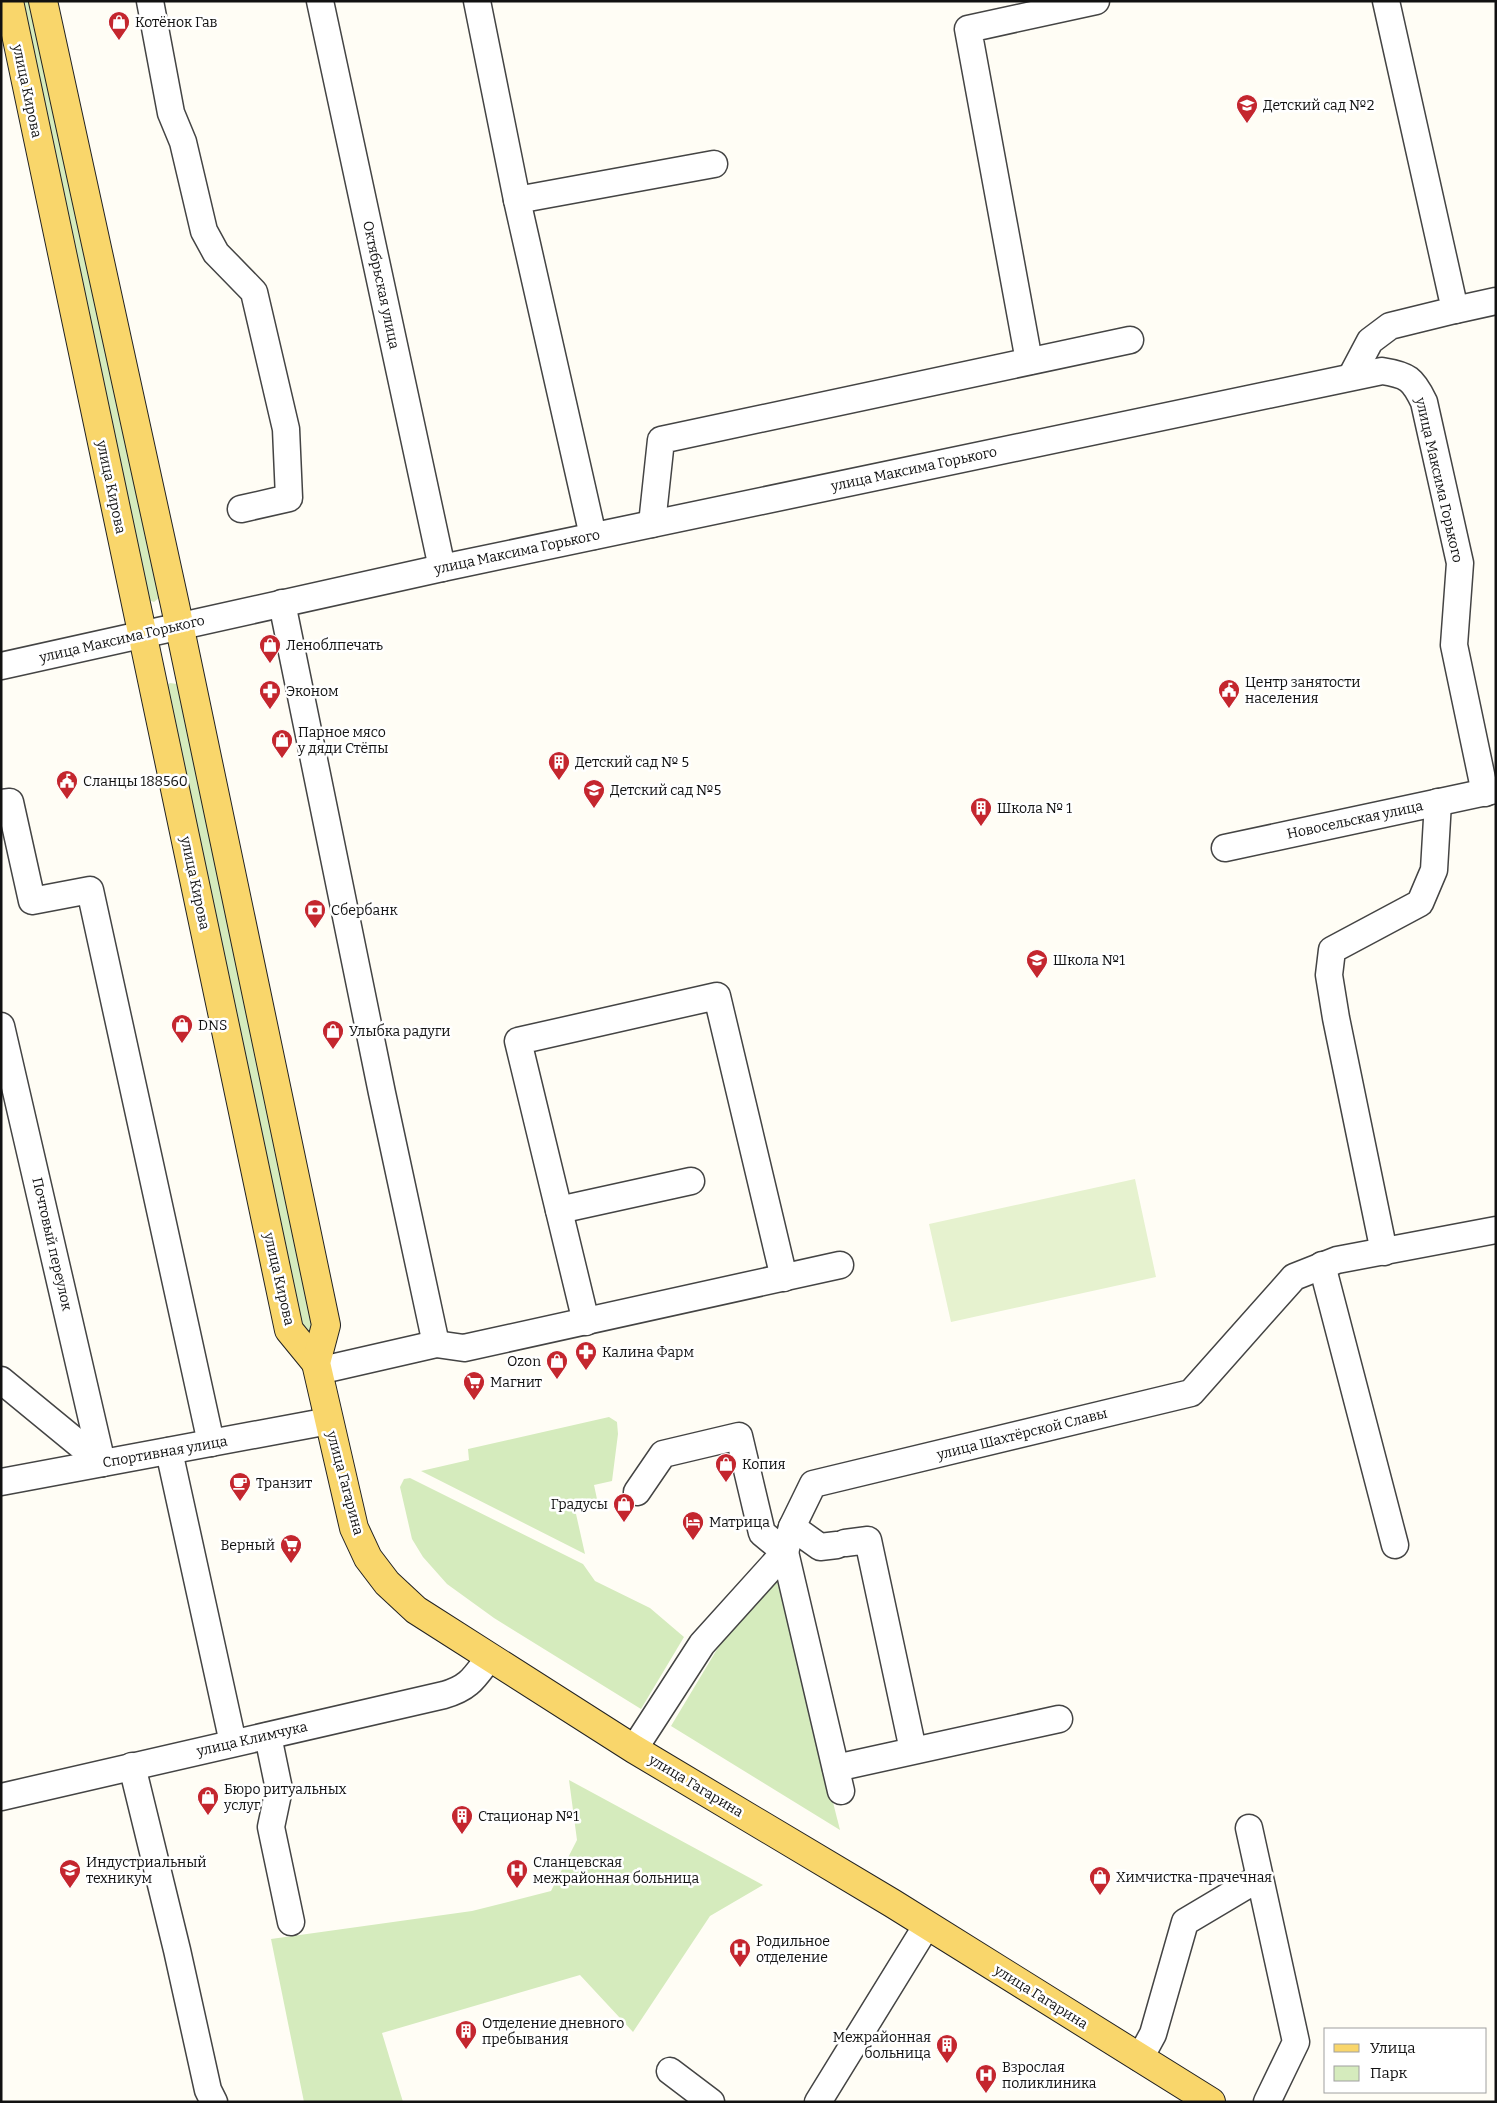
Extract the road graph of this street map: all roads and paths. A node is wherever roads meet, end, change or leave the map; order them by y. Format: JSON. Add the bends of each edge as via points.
{"nodes":[{"id":1,"x":8,"y":1,"type":"edge"},
{"id":2,"x":43,"y":1,"type":"edge"},
{"id":3,"x":150,"y":1,"type":"edge"},
{"id":4,"x":320,"y":1,"type":"edge"},
{"id":5,"x":477,"y":1,"type":"edge"},
{"id":6,"x":1096,"y":1,"type":"edge"},
{"id":7,"x":1386,"y":1,"type":"edge"},
{"id":8,"x":1033,"y":8,"type":"edge"},
{"id":9,"x":714,"y":164,"type":"dead end"},
{"id":10,"x":517,"y":200,"type":"junction"},
{"id":11,"x":1496,"y":301,"type":"edge"},
{"id":12,"x":1455,"y":310,"type":"junction"},
{"id":13,"x":1130,"y":340,"type":"dead end"},
{"id":14,"x":1029,"y":361,"type":"junction"},
{"id":15,"x":1352,"y":375,"type":"junction"},
{"id":16,"x":241,"y":508,"type":"dead end"},
{"id":17,"x":652,"y":524,"type":"junction"},
{"id":18,"x":593,"y":536,"type":"junction"},
{"id":19,"x":442,"y":568,"type":"junction"},
{"id":20,"x":282,"y":604,"type":"junction"},
{"id":21,"x":179,"y":626,"type":"junction"},
{"id":22,"x":142,"y":634,"type":"junction"},
{"id":23,"x":1,"y":666,"type":"edge"},
{"id":24,"x":1490,"y":791,"type":"edge"},
{"id":25,"x":1438,"y":802,"type":"junction"},
{"id":26,"x":1,"y":803,"type":"edge"},
{"id":27,"x":1225,"y":848,"type":"dead end"},
{"id":28,"x":1,"y":1026,"type":"edge"},
{"id":29,"x":691,"y":1181,"type":"dead end"},
{"id":30,"x":559,"y":1210,"type":"junction"},
{"id":31,"x":1496,"y":1230,"type":"edge"},
{"id":32,"x":1384,"y":1252,"type":"junction"},
{"id":33,"x":840,"y":1265,"type":"dead end"},
{"id":34,"x":1322,"y":1265,"type":"junction"},
{"id":35,"x":784,"y":1278,"type":"junction"},
{"id":36,"x":586,"y":1322,"type":"junction"},
{"id":37,"x":436,"y":1344,"type":"junction"},
{"id":38,"x":317,"y":1367,"type":"junction"},
{"id":39,"x":1,"y":1380,"type":"edge"},
{"id":40,"x":329,"y":1421,"type":"junction"},
{"id":41,"x":211,"y":1443,"type":"junction"},
{"id":42,"x":169,"y":1451,"type":"junction"},
{"id":43,"x":102,"y":1463,"type":"junction"},
{"id":44,"x":1,"y":1482,"type":"edge"},
{"id":45,"x":637,"y":1492,"type":"dead end"},
{"id":46,"x":792,"y":1527,"type":"junction"},
{"id":47,"x":1395,"y":1544,"type":"dead end"},
{"id":48,"x":785,"y":1552,"type":"junction"},
{"id":49,"x":489,"y":1658,"type":"junction"},
{"id":50,"x":1059,"y":1718,"type":"dead end"},
{"id":51,"x":268,"y":1736,"type":"junction"},
{"id":52,"x":233,"y":1743,"type":"junction"},
{"id":53,"x":634,"y":1748,"type":"junction"},
{"id":54,"x":913,"y":1750,"type":"junction"},
{"id":55,"x":132,"y":1766,"type":"junction"},
{"id":56,"x":1,"y":1797,"type":"edge"},
{"id":57,"x":1249,"y":1828,"type":"dead end"},
{"id":58,"x":1259,"y":1878,"type":"junction"},
{"id":59,"x":291,"y":1922,"type":"dead end"},
{"id":60,"x":926,"y":1925,"type":"junction"},
{"id":61,"x":1140,"y":2058,"type":"junction"},
{"id":62,"x":670,"y":2071,"type":"dead end"},
{"id":63,"x":214,"y":2102,"type":"edge"},
{"id":64,"x":711,"y":2102,"type":"edge"},
{"id":65,"x":818,"y":2102,"type":"edge"},
{"id":66,"x":1211,"y":2102,"type":"edge"},
{"id":67,"x":1266,"y":2102,"type":"edge"}],
"edges":[{"from":1,"to":22,"type":"main road","name":"улица Кирова"},
{"from":2,"to":21,"type":"main road"},
{"from":3,"to":16,"type":"street","via":[[172,113],[183,142],[204,231],[216,253],[254,292],[286,429],[289,498]]},
{"from":4,"to":19,"type":"street","name":"Октябрьская улица"},
{"from":5,"to":10,"type":"street"},
{"from":6,"to":8,"type":"street"},
{"from":7,"to":12,"type":"street"},
{"from":8,"to":14,"type":"street","via":[[968,29]]},
{"from":9,"to":10,"type":"street"},
{"from":10,"to":18,"type":"street"},
{"from":11,"to":12,"type":"street"},
{"from":12,"to":15,"type":"street","via":[[1390,326],[1370,341]]},
{"from":13,"to":14,"type":"street"},
{"from":14,"to":17,"type":"street","via":[[661,440]]},
{"from":15,"to":17,"type":"street","name":"улица Максима Горького"},
{"from":15,"to":24,"type":"street","name":"улица Максима Горького","via":[[1382,371],[1402,374],[1416,384],[1424,402],[1460,563],[1454,645]]},
{"from":17,"to":18,"type":"street","name":"улица Максима Горького"},
{"from":18,"to":19,"type":"street","name":"улица Максима Горького"},
{"from":19,"to":20,"type":"street","name":"улица Максима Горького"},
{"from":20,"to":21,"type":"street","name":"улица Максима Горького"},
{"from":20,"to":37,"type":"street"},
{"from":21,"to":22,"type":"street","name":"улица Максима Горького"},
{"from":21,"to":38,"type":"main road","via":[[326,1325]]},
{"from":22,"to":23,"type":"street","name":"улица Максима Горького"},
{"from":22,"to":38,"type":"main road","name":"улица Кирова","via":[[290,1330]]},
{"from":24,"to":25,"type":"street","name":"Новосельская улица"},
{"from":25,"to":27,"type":"street","name":"Новосельская улица"},
{"from":25,"to":32,"type":"street","via":[[1434,870],[1420,903],[1332,950],[1329,975]]},
{"from":26,"to":41,"type":"street","via":[[10,802],[32,901],[90,890]]},
{"from":28,"to":43,"type":"street","name":"Почтовый переулок"},
{"from":29,"to":30,"type":"street"},
{"from":30,"to":35,"type":"street","via":[[518,1041],[717,996]]},
{"from":30,"to":36,"type":"street"},
{"from":31,"to":32,"type":"street","name":"улица Шахтёрской Славы"},
{"from":32,"to":34,"type":"street","name":"улица Шахтёрской Славы"},
{"from":33,"to":35,"type":"street"},
{"from":34,"to":46,"type":"street","name":"улица Шахтёрской Славы","via":[[1294,1277],[1191,1393],[813,1484]]},
{"from":34,"to":47,"type":"street"},
{"from":35,"to":36,"type":"street"},
{"from":36,"to":37,"type":"street","via":[[464,1348]]},
{"from":37,"to":38,"type":"street"},
{"from":38,"to":40,"type":"main road","name":"улица Гагарина"},
{"from":39,"to":43,"type":"street"},
{"from":40,"to":41,"type":"street","name":"Спортивная улица"},
{"from":40,"to":49,"type":"main road","name":"улица Гагарина","via":[[354,1528],[368,1558],[387,1583],[416,1610]]},
{"from":41,"to":42,"type":"street","name":"Спортивная улица"},
{"from":42,"to":43,"type":"street","name":"Спортивная улица"},
{"from":42,"to":52,"type":"street"},
{"from":43,"to":44,"type":"street","name":"Спортивная улица"},
{"from":45,"to":48,"type":"street","via":[[663,1454],[739,1436],[762,1533]]},
{"from":46,"to":48,"type":"street","name":"улица Шахтёрской Славы"},
{"from":46,"to":54,"type":"street","via":[[820,1546],[868,1540]]},
{"from":48,"to":53,"type":"street","name":"улица Шахтёрской Славы","via":[[702,1644]]},
{"from":48,"to":54,"type":"street","via":[[838,1780]]},
{"from":49,"to":51,"type":"street","name":"улица Климчука","via":[[472,1682],[461,1690]]},
{"from":49,"to":53,"type":"main road","name":"улица Гагарина"},
{"from":50,"to":54,"type":"street"},
{"from":51,"to":52,"type":"street","name":"улица Климчука"},
{"from":51,"to":59,"type":"street","via":[[278,1789],[271,1827]]},
{"from":52,"to":55,"type":"street","name":"улица Климчука"},
{"from":53,"to":60,"type":"main road","name":"улица Гагарина"},
{"from":55,"to":56,"type":"street","name":"улица Климчука"},
{"from":55,"to":63,"type":"street","via":[[178,1950],[208,2090]]},
{"from":57,"to":58,"type":"street"},
{"from":58,"to":61,"type":"street","via":[[1184,1922],[1153,2034]]},
{"from":58,"to":67,"type":"street","via":[[1296,2042]]},
{"from":60,"to":61,"type":"main road","name":"улица Гагарина"},
{"from":60,"to":65,"type":"street","via":[[863,2042]]},
{"from":61,"to":66,"type":"main road","name":"улица Гагарина"},
{"from":62,"to":64,"type":"street"}]}
